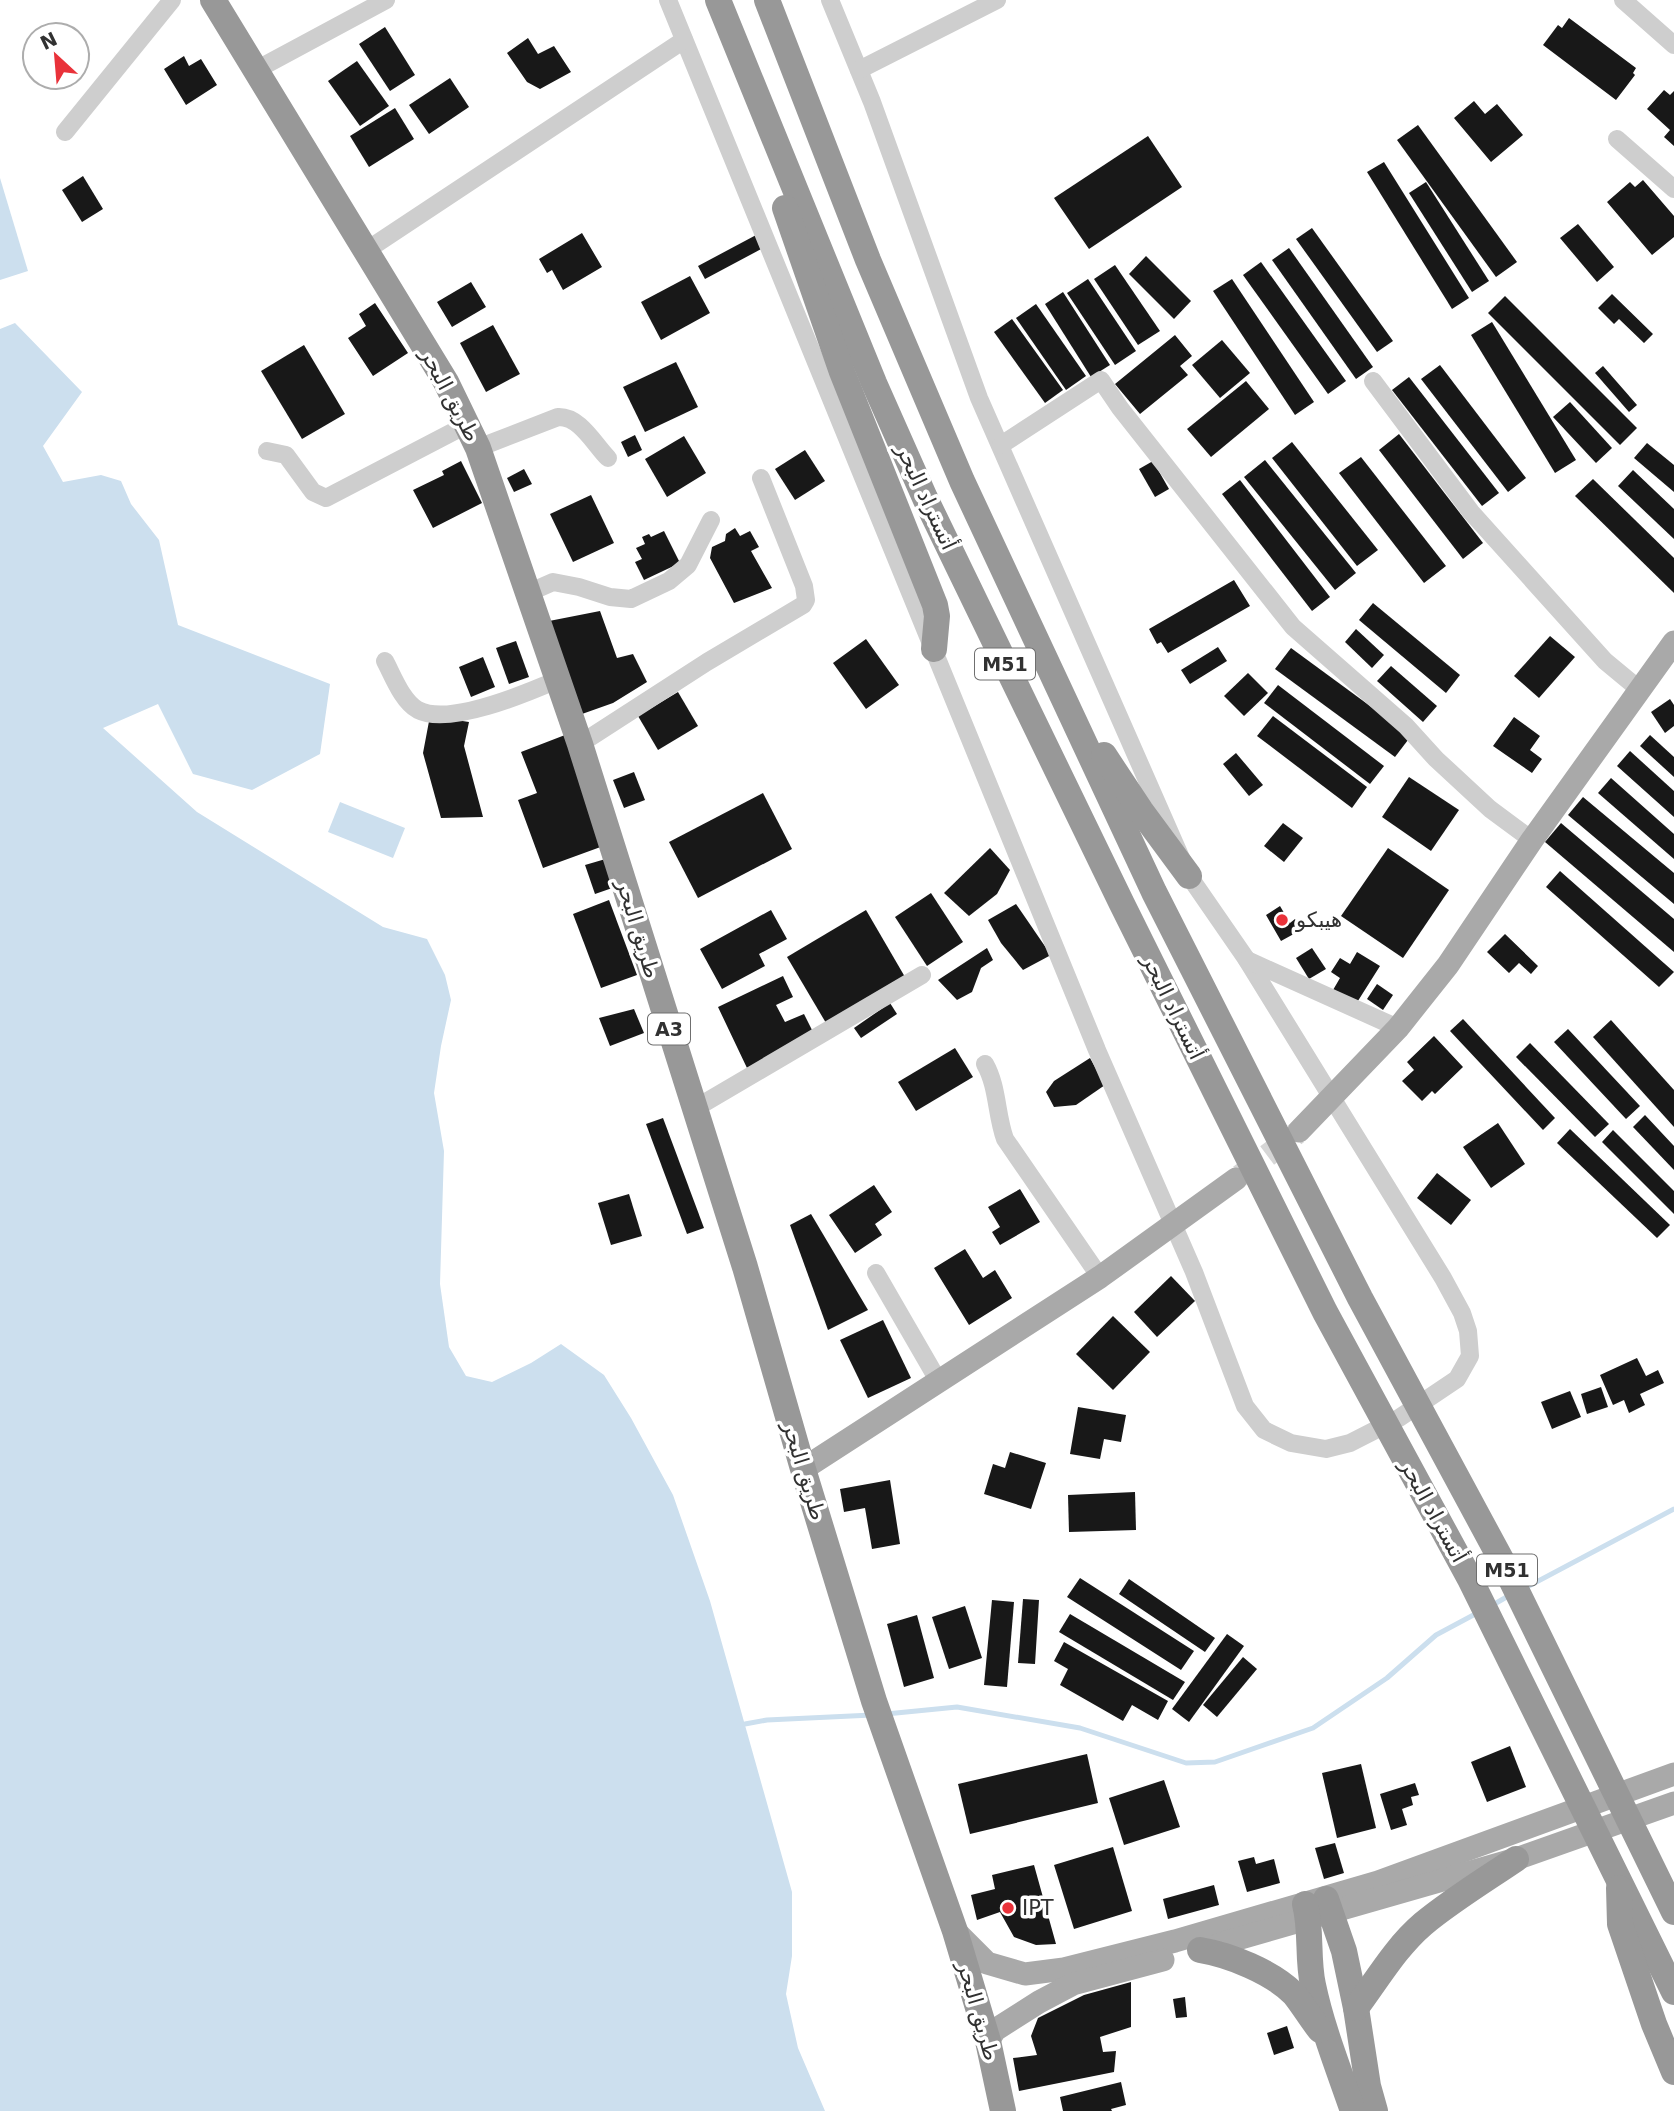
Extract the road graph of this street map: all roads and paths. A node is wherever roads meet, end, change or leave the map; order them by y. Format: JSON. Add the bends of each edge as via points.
{"nodes":[{"id":1,"x":172,"y":0,"type":"edge"},
{"id":2,"x":213,"y":0,"type":"edge"},
{"id":3,"x":386,"y":0,"type":"edge"},
{"id":4,"x":668,"y":0,"type":"edge"},
{"id":5,"x":719,"y":0,"type":"edge"},
{"id":6,"x":767,"y":0,"type":"edge"},
{"id":7,"x":831,"y":0,"type":"edge"},
{"id":8,"x":997,"y":0,"type":"edge"},
{"id":9,"x":1623,"y":0,"type":"edge"},
{"id":10,"x":684,"y":40,"type":"junction"},
{"id":11,"x":1674,"y":45,"type":"edge"},
{"id":12,"x":256,"y":70,"type":"junction"},
{"id":13,"x":859,"y":70,"type":"junction"},
{"id":14,"x":65,"y":132,"type":"dead end"},
{"id":15,"x":1617,"y":139,"type":"dead end"},
{"id":16,"x":779,"y":155,"type":"junction"},
{"id":17,"x":1674,"y":189,"type":"edge"},
{"id":18,"x":367,"y":250,"type":"junction"},
{"id":19,"x":1373,"y":381,"type":"dead end"},
{"id":20,"x":468,"y":424,"type":"junction"},
{"id":21,"x":1001,"y":445,"type":"junction"},
{"id":22,"x":478,"y":448,"type":"junction"},
{"id":23,"x":267,"y":451,"type":"dead end"},
{"id":24,"x":608,"y":458,"type":"dead end"},
{"id":25,"x":761,"y":478,"type":"dead end"},
{"id":26,"x":711,"y":520,"type":"dead end"},
{"id":27,"x":528,"y":593,"type":"junction"},
{"id":28,"x":1674,"y":642,"type":"edge"},
{"id":29,"x":934,"y":649,"type":"junction"},
{"id":30,"x":385,"y":661,"type":"dead end"},
{"id":31,"x":557,"y":680,"type":"junction"},
{"id":32,"x":1055,"y":681,"type":"junction"},
{"id":33,"x":1640,"y":690,"type":"junction"},
{"id":34,"x":580,"y":744,"type":"junction"},
{"id":35,"x":1532,"y":840,"type":"junction"},
{"id":36,"x":1189,"y":876,"type":"junction"},
{"id":37,"x":1247,"y":960,"type":"junction"},
{"id":38,"x":922,"y":975,"type":"dead end"},
{"id":39,"x":1398,"y":1028,"type":"junction"},
{"id":40,"x":985,"y":1064,"type":"dead end"},
{"id":41,"x":1332,"y":1098,"type":"junction"},
{"id":42,"x":694,"y":1109,"type":"junction"},
{"id":43,"x":1299,"y":1131,"type":"tunnel mouth"},
{"id":44,"x":1236,"y":1179,"type":"tunnel mouth"},
{"id":45,"x":1174,"y":1223,"type":"junction"},
{"id":46,"x":876,"y":1273,"type":"dead end"},
{"id":47,"x":1100,"y":1277,"type":"junction"},
{"id":48,"x":939,"y":1382,"type":"junction"},
{"id":49,"x":803,"y":1469,"type":"junction"},
{"id":50,"x":1674,"y":1774,"type":"edge"},
{"id":51,"x":1674,"y":1803,"type":"edge"},
{"id":52,"x":1517,"y":1859,"type":"junction"},
{"id":53,"x":1619,"y":1879,"type":"junction"},
{"id":54,"x":1317,"y":1909,"type":"junction"},
{"id":55,"x":1674,"y":1912,"type":"edge"},
{"id":56,"x":955,"y":1931,"type":"junction"},
{"id":57,"x":1200,"y":1950,"type":"junction"},
{"id":58,"x":1674,"y":1992,"type":"edge"},
{"id":59,"x":1356,"y":2008,"type":"junction"},
{"id":60,"x":988,"y":2041,"type":"junction"},
{"id":61,"x":1331,"y":2046,"type":"junction"},
{"id":62,"x":1674,"y":2072,"type":"edge"},
{"id":63,"x":1003,"y":2111,"type":"edge"},
{"id":64,"x":1353,"y":2111,"type":"edge"},
{"id":65,"x":1376,"y":2111,"type":"edge"}],
"edges":[{"from":1,"to":14,"type":"street"},
{"from":2,"to":12,"type":"highway","name":"طريق البحر","number":"A3"},
{"from":3,"to":12,"type":"street"},
{"from":4,"to":10,"type":"street"},
{"from":5,"to":16,"type":"highway","name":"أتستراد البحر","number":"M51"},
{"from":6,"to":32,"type":"highway","name":"أتستراد البحر","number":"M51","via":[[915,371]]},
{"from":7,"to":13,"type":"street"},
{"from":8,"to":13,"type":"street"},
{"from":9,"to":11,"type":"street"},
{"from":10,"to":18,"type":"street"},
{"from":10,"to":29,"type":"street"},
{"from":12,"to":18,"type":"highway","name":"طريق البحر","number":"A3"},
{"from":13,"to":21,"type":"street","via":[[979,398]]},
{"from":15,"to":17,"type":"street"},
{"from":16,"to":29,"type":"highway","via":[[781,194],[797,244],[842,372],[935,605]]},
{"from":16,"to":53,"type":"highway","name":"أتستراد البحر","number":"M51","via":[[925,498],[1122,904],[1325,1312],[1470,1579]]},
{"from":18,"to":20,"type":"highway","name":"طريق البحر","number":"A3"},
{"from":19,"to":33,"type":"street","via":[[1471,512],[1605,661]]},
{"from":20,"to":22,"type":"highway","name":"طريق البحر","number":"A3"},
{"from":20,"to":23,"type":"street","via":[[326,498],[313,492],[286,455]]},
{"from":21,"to":35,"type":"street","via":[[1101,380],[1293,627],[1406,726],[1490,809]]},
{"from":21,"to":36,"type":"street"},
{"from":22,"to":24,"type":"street","via":[[566,416]]},
{"from":22,"to":27,"type":"highway","name":"طريق البحر","number":"A3"},
{"from":25,"to":34,"type":"street","via":[[804,586],[803,605]]},
{"from":26,"to":27,"type":"street","via":[[688,565],[669,581],[632,599],[553,582]]},
{"from":27,"to":31,"type":"highway","name":"طريق البحر","number":"A3"},
{"from":28,"to":33,"type":"main road"},
{"from":29,"to":45,"type":"street","via":[[1097,1050]]},
{"from":30,"to":31,"type":"street","via":[[408,700],[430,714],[489,705]]},
{"from":31,"to":34,"type":"highway","name":"طريق البحر","number":"A3"},
{"from":32,"to":36,"type":"highway"},
{"from":32,"to":55,"type":"highway","name":"أتستراد البحر","number":"M51","via":[[1160,904],[1360,1297],[1503,1563]]},
{"from":33,"to":35,"type":"main road"},
{"from":34,"to":42,"type":"highway","name":"طريق البحر","number":"A3"},
{"from":35,"to":39,"type":"main road","via":[[1448,964]]},
{"from":36,"to":37,"type":"street"},
{"from":37,"to":39,"type":"street"},
{"from":37,"to":41,"type":"street"},
{"from":38,"to":42,"type":"street"},
{"from":39,"to":41,"type":"main road"},
{"from":40,"to":47,"type":"street","via":[[993,1077],[1005,1139]]},
{"from":41,"to":43,"type":"main road"},
{"from":41,"to":45,"type":"street","via":[[1462,1313],[1470,1356],[1457,1379],[1399,1418],[1350,1443],[1326,1448],[1303,1445],[1265,1430],[1245,1406]]},
{"from":42,"to":49,"type":"highway","name":"طريق البحر","number":"A3"},
{"from":44,"to":45,"type":"main road"},
{"from":45,"to":47,"type":"main road"},
{"from":46,"to":48,"type":"street"},
{"from":47,"to":48,"type":"main road"},
{"from":48,"to":49,"type":"main road"},
{"from":49,"to":56,"type":"highway","name":"طريق البحر","number":"A3","via":[[874,1701]]},
{"from":50,"to":54,"type":"main road","via":[[1378,1882]]},
{"from":51,"to":52,"type":"main road"},
{"from":52,"to":54,"type":"main road"},
{"from":52,"to":59,"type":"highway","via":[[1422,1925]]},
{"from":53,"to":58,"type":"highway","name":"أتستراد البحر","number":"M51"},
{"from":53,"to":62,"type":"highway","via":[[1620,1924]]},
{"from":54,"to":56,"type":"main road","via":[[1025,1974],[987,1963]]},
{"from":54,"to":57,"type":"main road"},
{"from":54,"to":59,"type":"highway","via":[[1344,1951]]},
{"from":54,"to":61,"type":"highway","via":[[1308,1954]]},
{"from":56,"to":60,"type":"highway","name":"طريق البحر","number":"A3"},
{"from":57,"to":60,"type":"main road","via":[[1073,1984],[995,2030]]},
{"from":57,"to":61,"type":"highway","via":[[1224,1954],[1293,1993]]},
{"from":59,"to":65,"type":"highway"},
{"from":60,"to":63,"type":"highway","name":"طريق البحر","number":"A3"},
{"from":61,"to":64,"type":"highway"}]}
